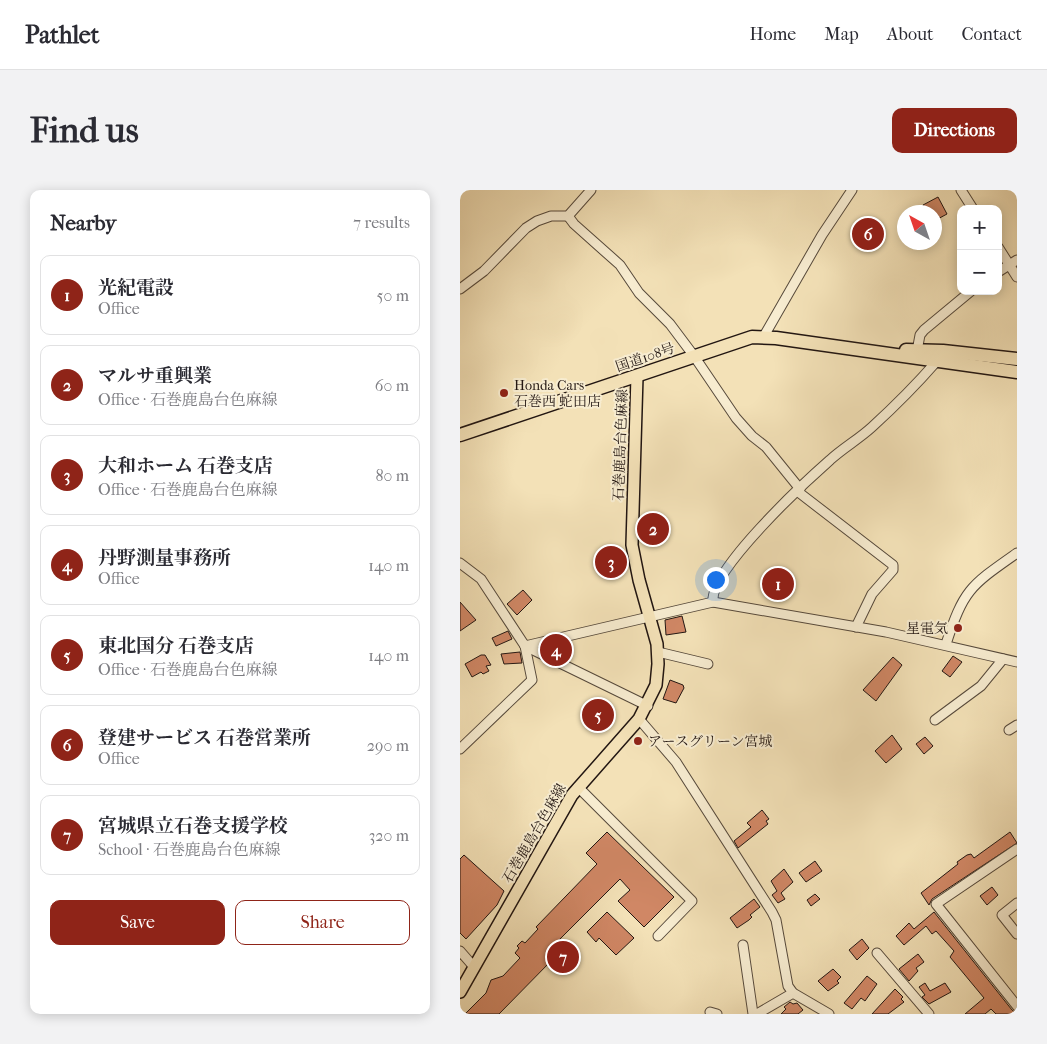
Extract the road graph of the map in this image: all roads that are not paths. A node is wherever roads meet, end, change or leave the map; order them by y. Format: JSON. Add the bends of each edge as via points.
{"nodes":[{"id":1,"x":591,"y":190,"type":"edge"},
{"id":2,"x":852,"y":190,"type":"edge"},
{"id":3,"x":961,"y":190,"type":"edge"},
{"id":4,"x":970,"y":205,"type":"edge"},
{"id":5,"x":568,"y":216,"type":"junction"},
{"id":6,"x":1001,"y":250,"type":"edge"},
{"id":7,"x":1013,"y":262,"type":"edge"},
{"id":8,"x":1002,"y":269,"type":"edge"},
{"id":9,"x":1017,"y":277,"type":"edge"},
{"id":10,"x":460,"y":289,"type":"edge"},
{"id":11,"x":966,"y":295,"type":"edge"},
{"id":12,"x":764,"y":336,"type":"junction"},
{"id":13,"x":844,"y":348,"type":"junction"},
{"id":14,"x":917,"y":350,"type":"junction"},
{"id":15,"x":694,"y":356,"type":"junction"},
{"id":16,"x":1017,"y":360,"type":"edge"},
{"id":17,"x":936,"y":362,"type":"junction"},
{"id":18,"x":1017,"y":372,"type":"edge"},
{"id":19,"x":637,"y":376,"type":"junction"},
{"id":20,"x":460,"y":435,"type":"edge"},
{"id":21,"x":799,"y":490,"type":"junction"},
{"id":22,"x":1017,"y":553,"type":"edge"},
{"id":23,"x":460,"y":563,"type":"edge"},
{"id":24,"x":713,"y":602,"type":"junction"},
{"id":25,"x":650,"y":618,"type":"junction"},
{"id":26,"x":856,"y":627,"type":"junction"},
{"id":27,"x":946,"y":644,"type":"junction"},
{"id":28,"x":525,"y":646,"type":"junction"},
{"id":29,"x":658,"y":652,"type":"junction"},
{"id":30,"x":1017,"y":653,"type":"edge"},
{"id":31,"x":1010,"y":660,"type":"edge"},
{"id":32,"x":708,"y":664,"type":"dead end"},
{"id":33,"x":648,"y":706,"type":"junction"},
{"id":34,"x":639,"y":719,"type":"junction"},
{"id":35,"x":935,"y":720,"type":"dead end"},
{"id":36,"x":1017,"y":725,"type":"edge"},
{"id":37,"x":1009,"y":730,"type":"dead end"},
{"id":38,"x":460,"y":749,"type":"edge"},
{"id":39,"x":578,"y":787,"type":"junction"},
{"id":40,"x":1017,"y":849,"type":"edge"},
{"id":41,"x":1017,"y":903,"type":"edge"},
{"id":42,"x":1017,"y":934,"type":"edge"},
{"id":43,"x":658,"y":936,"type":"dead end"},
{"id":44,"x":743,"y":945,"type":"dead end"},
{"id":45,"x":460,"y":951,"type":"edge"},
{"id":46,"x":877,"y":953,"type":"dead end"},
{"id":47,"x":474,"y":967,"type":"junction"},
{"id":48,"x":460,"y":992,"type":"edge"},
{"id":49,"x":793,"y":993,"type":"junction"},
{"id":50,"x":1017,"y":1006,"type":"edge"},
{"id":51,"x":755,"y":1014,"type":"edge"},
{"id":52,"x":829,"y":1014,"type":"edge"},
{"id":53,"x":929,"y":1014,"type":"edge"}],
"edges":[{"from":1,"to":5,"type":"street"},
{"from":2,"to":12,"type":"street"},
{"from":3,"to":4,"type":"street"},
{"from":5,"to":10,"type":"street","via":[[550,216],[526,228],[484,271]]},
{"from":5,"to":15,"type":"street","via":[[620,265],[639,293],[670,324]]},
{"from":6,"to":7,"type":"street"},
{"from":7,"to":8,"type":"street"},
{"from":7,"to":9,"type":"street"},
{"from":11,"to":14,"type":"street","via":[[924,330]]},
{"from":12,"to":13,"type":"highway","name":"国道108号"},
{"from":12,"to":15,"type":"highway","name":"国道108号"},
{"from":13,"to":14,"type":"highway","name":"国道108号"},
{"from":13,"to":17,"type":"highway","name":"国道108号"},
{"from":14,"to":16,"type":"highway","name":"国道108号"},
{"from":15,"to":19,"type":"highway","name":"国道108号"},
{"from":15,"to":21,"type":"street","via":[[736,418],[766,447]]},
{"from":17,"to":18,"type":"highway","name":"国道108号"},
{"from":17,"to":21,"type":"street","via":[[910,392],[870,429],[830,459]]},
{"from":19,"to":20,"type":"highway","name":"国道108号"},
{"from":19,"to":25,"type":"main road","name":"石巻鹿島台色麻線","via":[[632,545]]},
{"from":21,"to":24,"type":"street","via":[[769,518],[720,576],[712,596]]},
{"from":21,"to":26,"type":"street","via":[[893,565],[893,570],[872,594]]},
{"from":22,"to":27,"type":"street","via":[[979,579],[966,593]]},
{"from":23,"to":28,"type":"street","via":[[481,579]]},
{"from":24,"to":25,"type":"street"},
{"from":24,"to":26,"type":"street"},
{"from":25,"to":28,"type":"street"},
{"from":25,"to":29,"type":"main road","name":"石巻鹿島台色麻線"},
{"from":26,"to":27,"type":"street"},
{"from":27,"to":31,"type":"street"},
{"from":28,"to":33,"type":"street"},
{"from":28,"to":38,"type":"street","via":[[532,680]]},
{"from":29,"to":32,"type":"street"},
{"from":29,"to":33,"type":"main road","name":"石巻鹿島台色麻線","via":[[656,685]]},
{"from":30,"to":31,"type":"street"},
{"from":31,"to":35,"type":"street"},
{"from":33,"to":34,"type":"main road","name":"石巻鹿島台色麻線"},
{"from":34,"to":39,"type":"main road","name":"石巻鹿島台色麻線"},
{"from":34,"to":49,"type":"street","via":[[676,762],[772,912],[785,978]]},
{"from":36,"to":37,"type":"street"},
{"from":39,"to":43,"type":"street","via":[[692,901]]},
{"from":39,"to":47,"type":"main road","name":"石巻鹿島台色麻線"},
{"from":40,"to":50,"type":"street","via":[[936,904]]},
{"from":41,"to":42,"type":"street","via":[[1002,915]]},
{"from":44,"to":51,"type":"street"},
{"from":45,"to":47,"type":"street"},
{"from":46,"to":53,"type":"street"},
{"from":47,"to":48,"type":"main road","name":"石巻鹿島台色麻線"},
{"from":49,"to":51,"type":"street"},
{"from":49,"to":52,"type":"street"}]}
